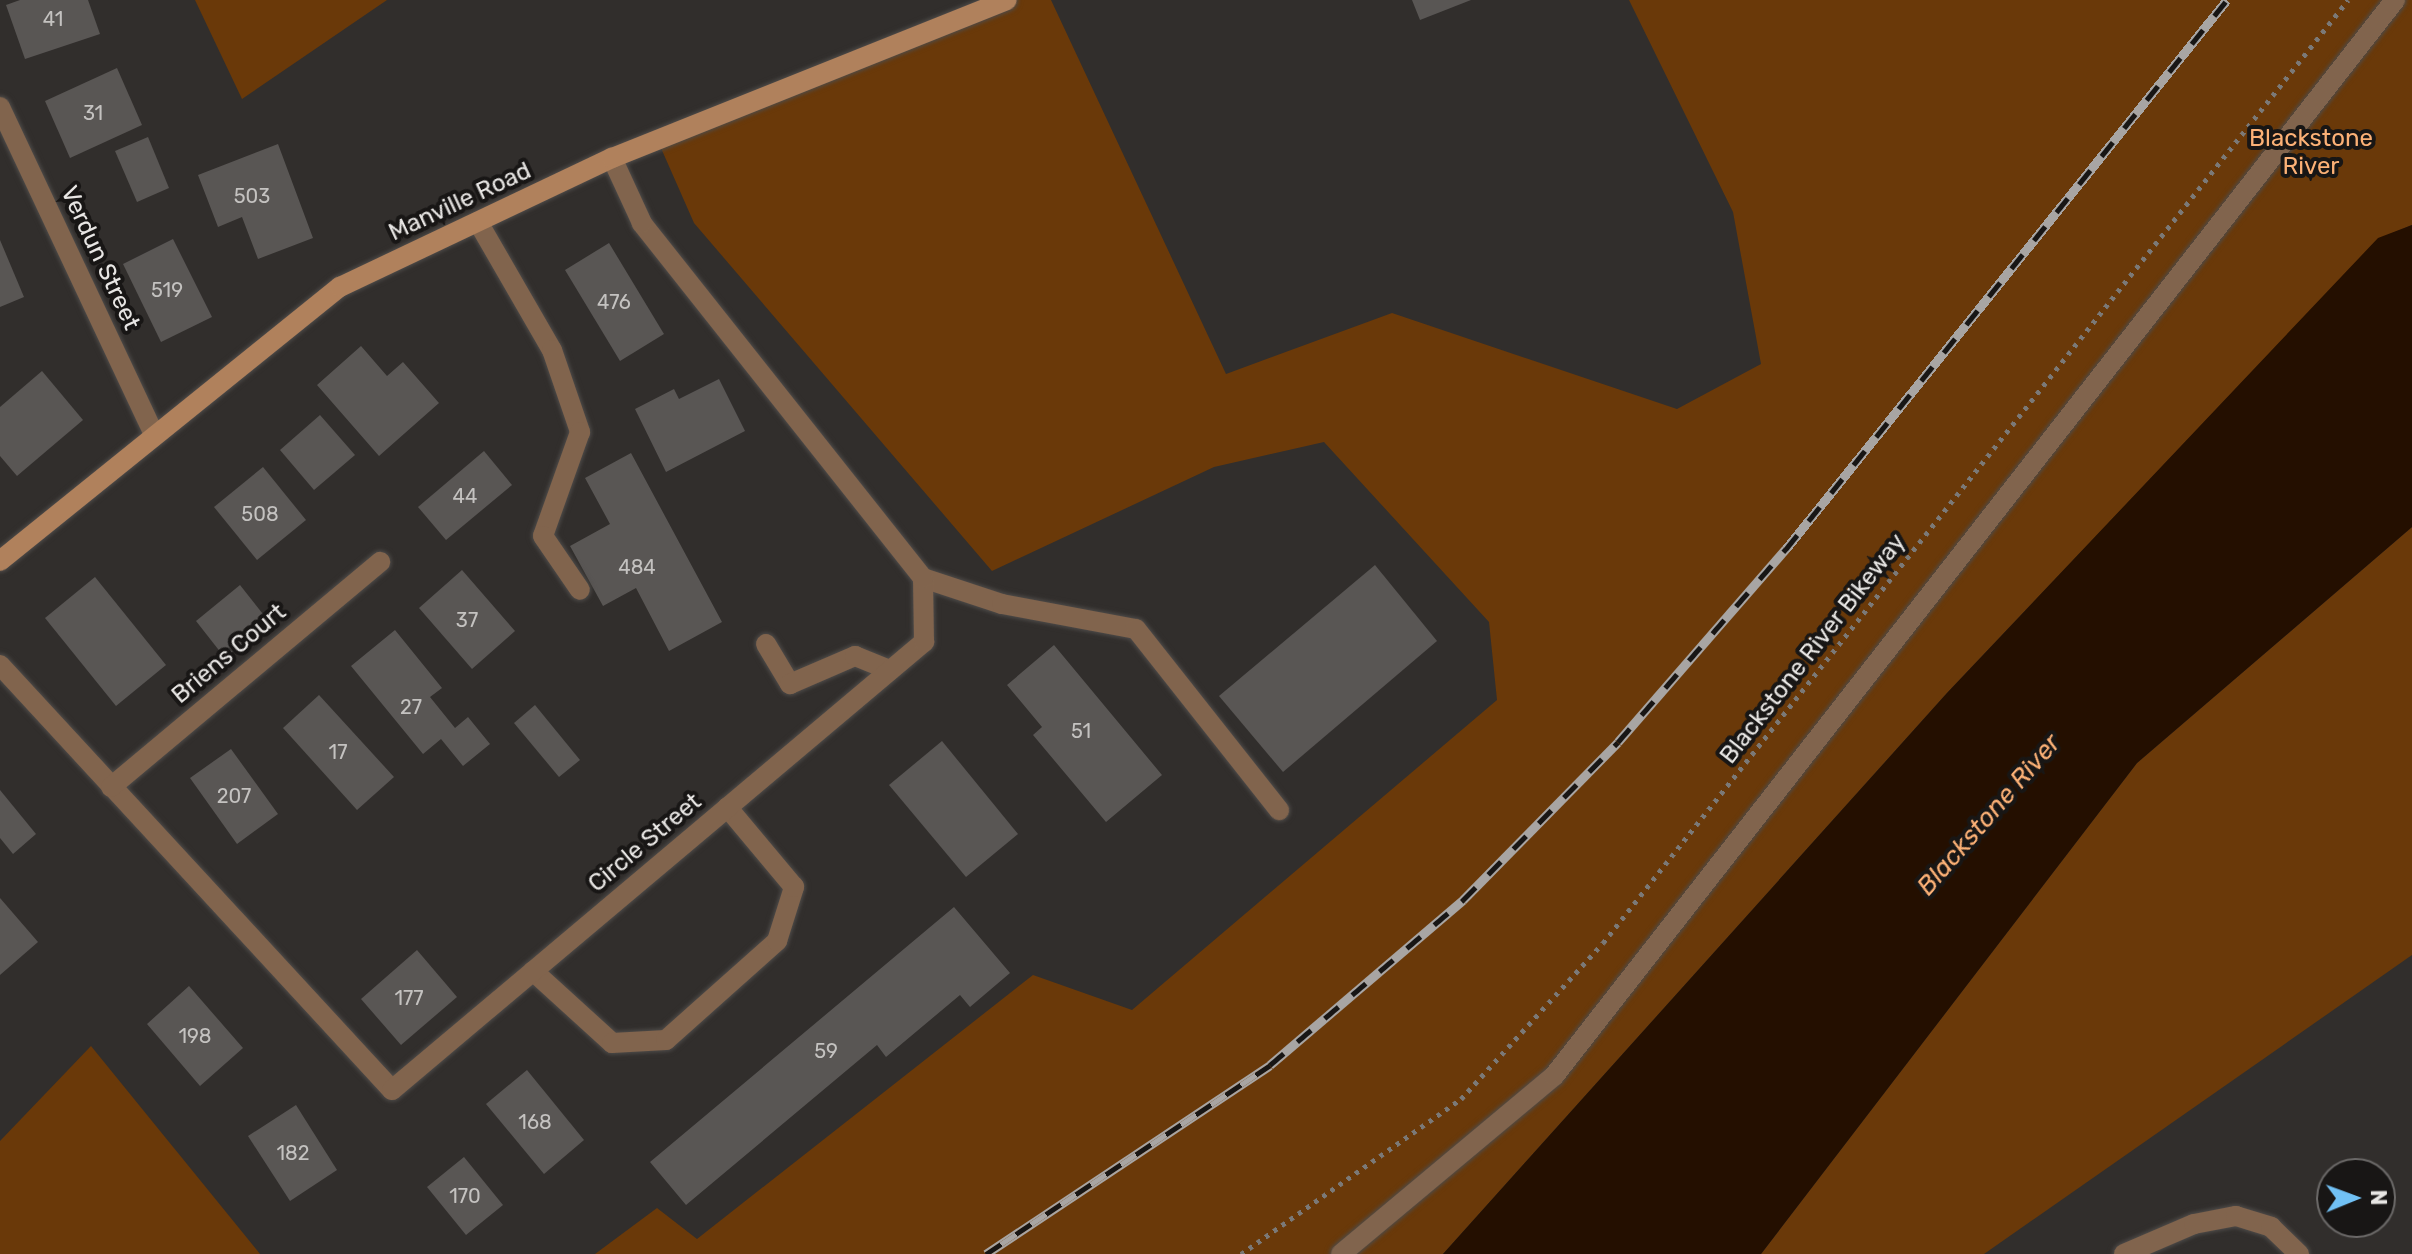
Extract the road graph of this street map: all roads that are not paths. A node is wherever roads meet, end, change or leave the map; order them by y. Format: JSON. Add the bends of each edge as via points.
{"nodes":[{"id":1,"x":1007,"y":0,"type":"edge"},
{"id":2,"x":2395,"y":0,"type":"edge"},
{"id":3,"x":0,"y":107,"type":"edge"},
{"id":4,"x":612,"y":158,"type":"junction"},
{"id":5,"x":478,"y":222,"type":"junction"},
{"id":6,"x":153,"y":432,"type":"junction"},
{"id":7,"x":0,"y":561,"type":"edge"},
{"id":8,"x":380,"y":562,"type":"dead end"},
{"id":9,"x":923,"y":578,"type":"junction"},
{"id":10,"x":580,"y":590,"type":"dead end"},
{"id":11,"x":766,"y":644,"type":"dead end"},
{"id":12,"x":0,"y":665,"type":"edge"},
{"id":13,"x":890,"y":670,"type":"junction"},
{"id":14,"x":111,"y":787,"type":"junction"},
{"id":15,"x":727,"y":807,"type":"junction"},
{"id":16,"x":1279,"y":810,"type":"dead end"},
{"id":17,"x":533,"y":971,"type":"junction"},
{"id":18,"x":1341,"y":1254,"type":"edge"},
{"id":19,"x":2124,"y":1254,"type":"edge"},
{"id":20,"x":2299,"y":1254,"type":"edge"}],
"edges":[{"from":1,"to":4,"type":"main road","name":"Manville Road"},
{"from":2,"to":18,"type":"street","via":[[1554,1076]]},
{"from":3,"to":6,"type":"street","name":"Verdun Street"},
{"from":4,"to":5,"type":"main road","name":"Manville Road"},
{"from":4,"to":9,"type":"street","via":[[642,223]]},
{"from":5,"to":6,"type":"main road","name":"Manville Road","via":[[340,287]]},
{"from":5,"to":10,"type":"street","via":[[552,350],[580,432],[543,536]]},
{"from":6,"to":7,"type":"main road","name":"Manville Road"},
{"from":8,"to":14,"type":"street","name":"Briens Court"},
{"from":9,"to":13,"type":"street","name":"Circle Street","via":[[924,642]]},
{"from":9,"to":16,"type":"street","via":[[1002,604],[1136,629]]},
{"from":11,"to":13,"type":"street","via":[[790,684],[855,656]]},
{"from":12,"to":14,"type":"street","name":"Circle Street"},
{"from":13,"to":15,"type":"street","name":"Circle Street"},
{"from":14,"to":17,"type":"street","name":"Circle Street","via":[[392,1090]]},
{"from":15,"to":17,"type":"street","name":"Circle Street"},
{"from":15,"to":17,"type":"street","via":[[794,887],[777,941],[666,1040],[612,1043]]},
{"from":19,"to":20,"type":"street","via":[[2194,1224],[2236,1216],[2271,1227]]}]}
